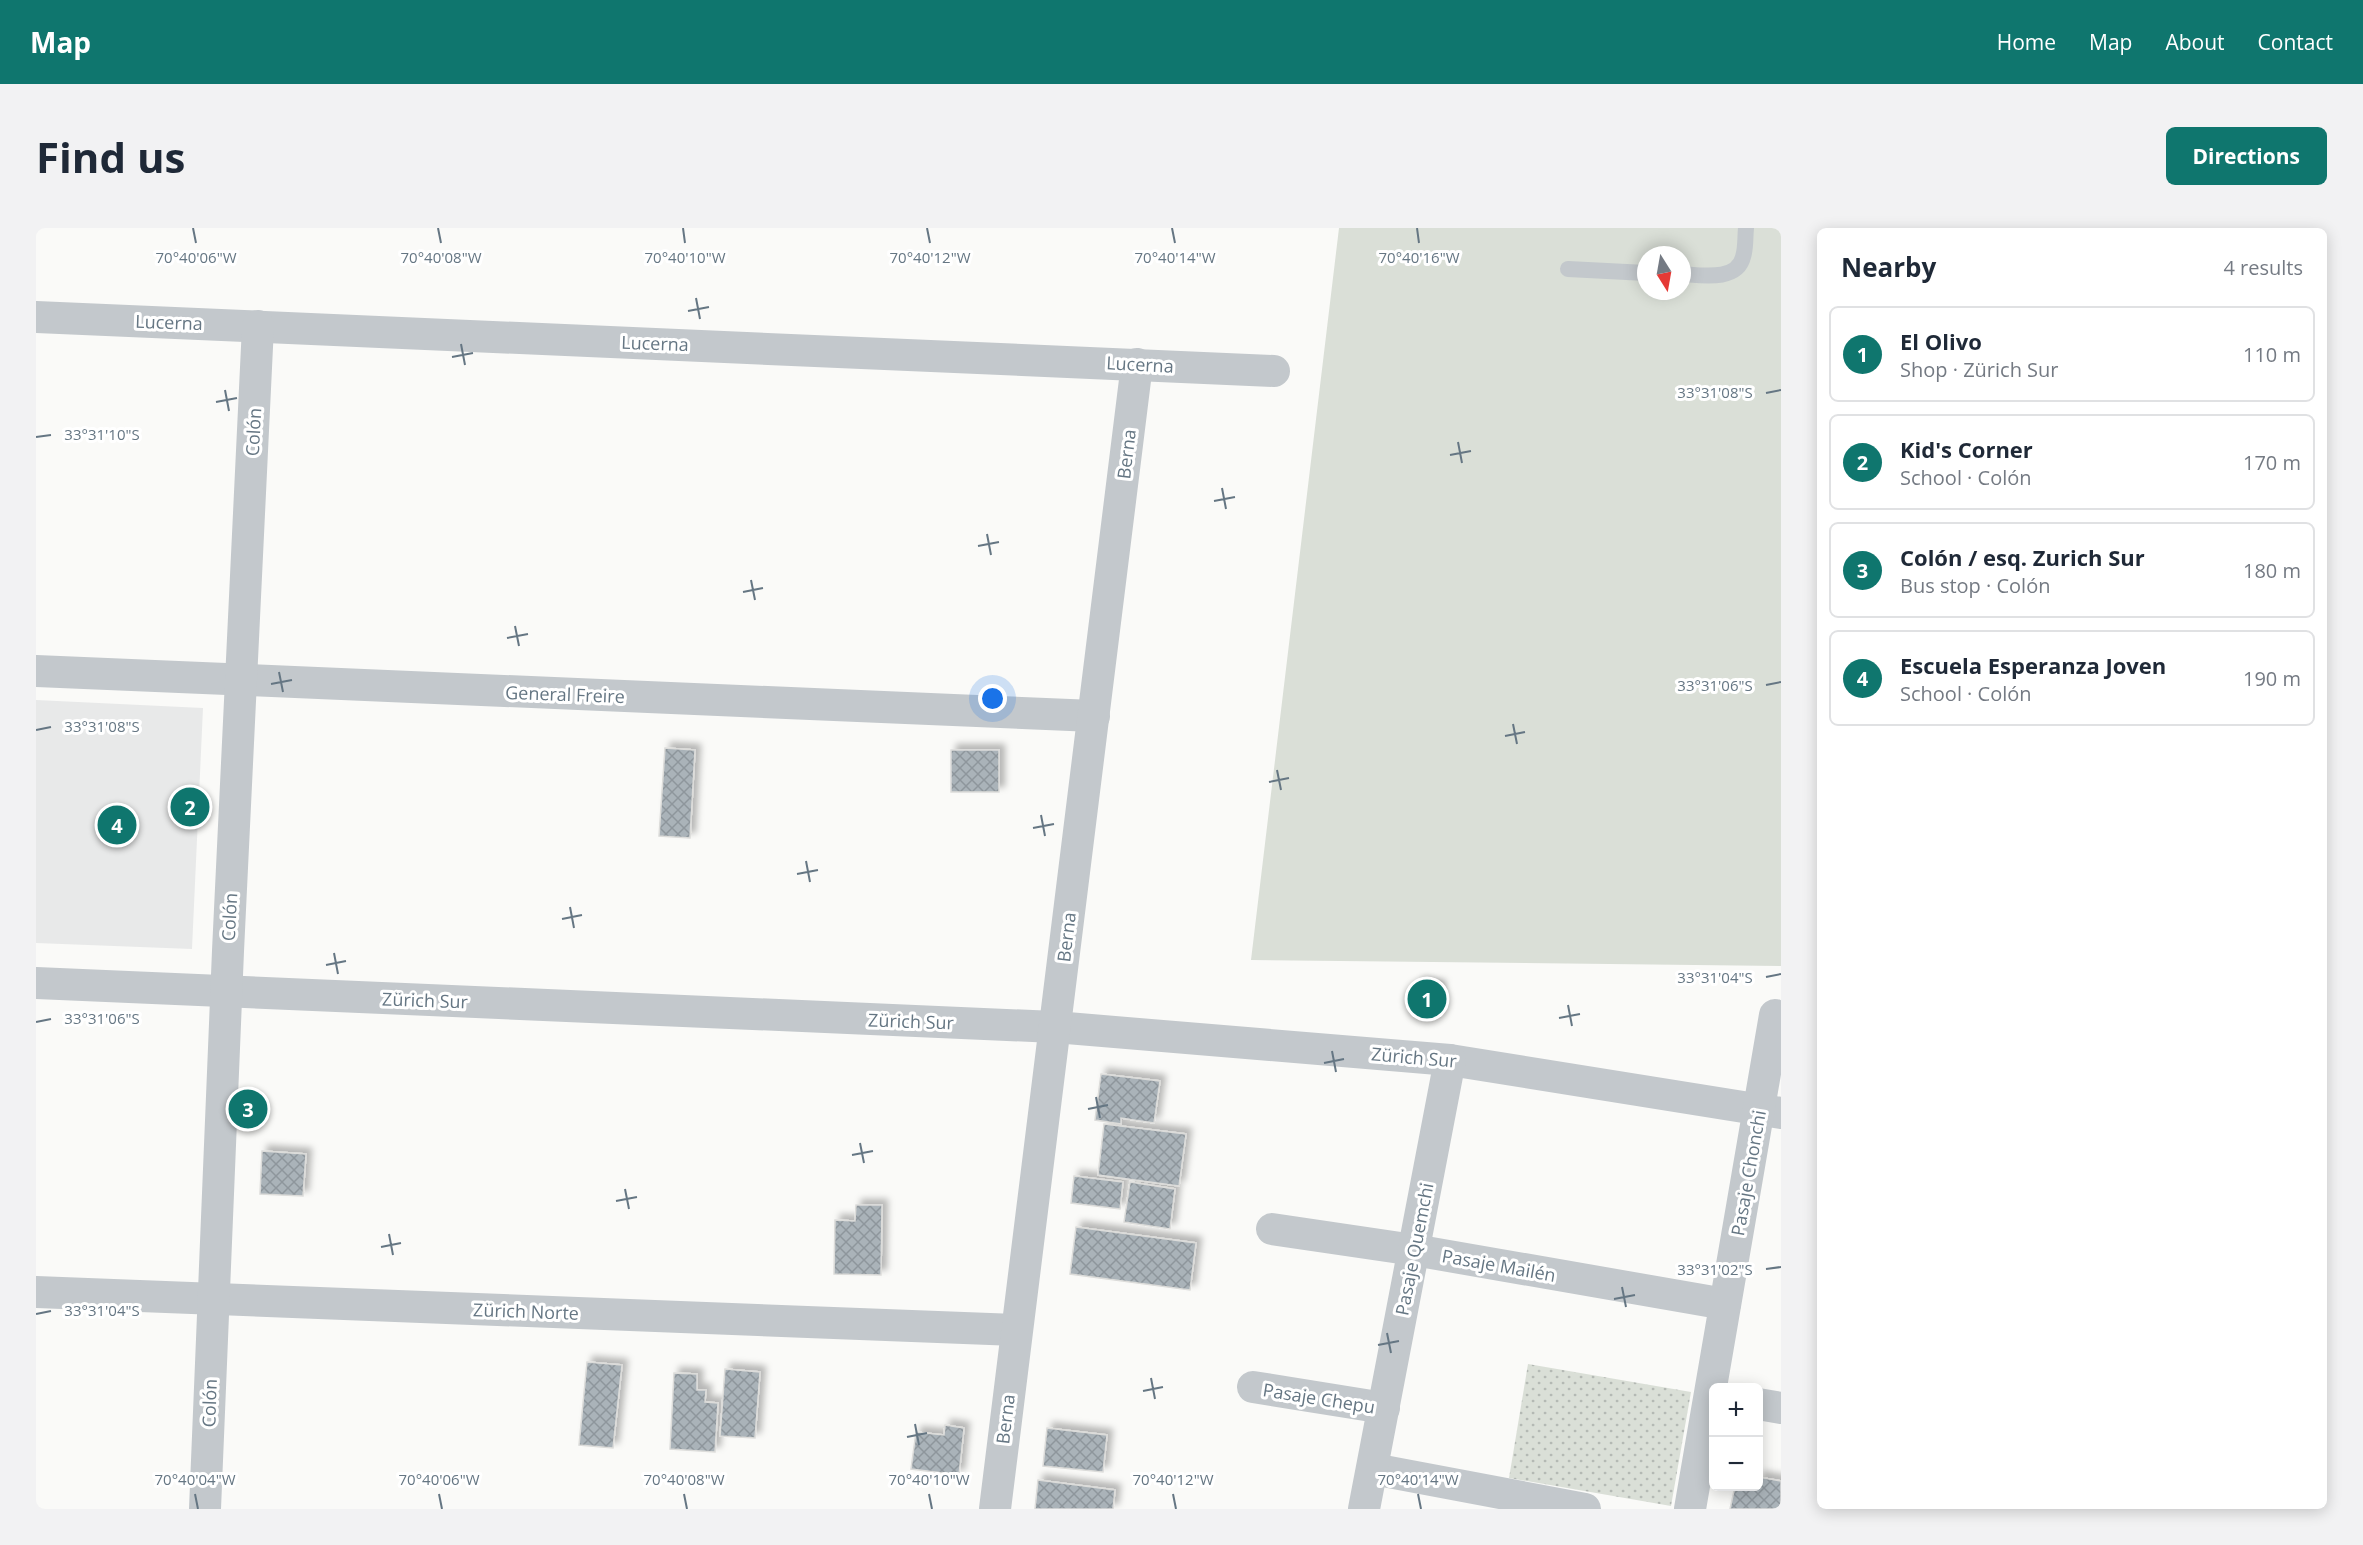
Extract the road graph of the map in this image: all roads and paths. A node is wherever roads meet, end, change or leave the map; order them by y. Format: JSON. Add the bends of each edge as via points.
{"nodes":[{"id":1,"x":1746,"y":228,"type":"edge"},
{"id":2,"x":1569,"y":269,"type":"dead end"},
{"id":3,"x":1637,"y":273,"type":"edge"},
{"id":4,"x":1691,"y":274,"type":"edge"},
{"id":5,"x":36,"y":317,"type":"edge"},
{"id":6,"x":258,"y":326,"type":"junction"},
{"id":7,"x":1137,"y":364,"type":"junction"},
{"id":8,"x":1274,"y":370,"type":"dead end"},
{"id":9,"x":36,"y":671,"type":"edge"},
{"id":10,"x":241,"y":680,"type":"junction"},
{"id":11,"x":1094,"y":716,"type":"junction"},
{"id":12,"x":36,"y":984,"type":"edge"},
{"id":13,"x":226,"y":991,"type":"junction"},
{"id":14,"x":1775,"y":1015,"type":"dead end"},
{"id":15,"x":1055,"y":1027,"type":"junction"},
{"id":16,"x":1450,"y":1060,"type":"junction"},
{"id":17,"x":1770,"y":1111,"type":"edge"},
{"id":18,"x":1272,"y":1229,"type":"dead end"},
{"id":19,"x":1413,"y":1250,"type":"junction"},
{"id":20,"x":36,"y":1292,"type":"edge"},
{"id":21,"x":213,"y":1299,"type":"junction"},
{"id":22,"x":1725,"y":1304,"type":"junction"},
{"id":23,"x":1016,"y":1330,"type":"junction"},
{"id":24,"x":1714,"y":1383,"type":"edge"},
{"id":25,"x":1253,"y":1387,"type":"dead end"},
{"id":26,"x":1763,"y":1405,"type":"edge"},
{"id":27,"x":1384,"y":1408,"type":"junction"},
{"id":28,"x":1781,"y":1408,"type":"edge"},
{"id":29,"x":1709,"y":1411,"type":"edge"},
{"id":30,"x":1373,"y":1468,"type":"junction"},
{"id":31,"x":1529,"y":1504,"type":"edge"},
{"id":32,"x":205,"y":1509,"type":"edge"},
{"id":33,"x":995,"y":1509,"type":"edge"},
{"id":34,"x":1364,"y":1509,"type":"edge"},
{"id":35,"x":1585,"y":1509,"type":"edge"},
{"id":36,"x":1690,"y":1509,"type":"edge"}],
"edges":[{"from":1,"to":4,"type":"lane","via":[[1743,260],[1733,271],[1718,276]]},
{"from":2,"to":3,"type":"lane"},
{"from":5,"to":6,"type":"street","name":"Lucerna"},
{"from":6,"to":7,"type":"street","name":"Lucerna"},
{"from":6,"to":10,"type":"street","name":"Colón"},
{"from":7,"to":8,"type":"street","name":"Lucerna"},
{"from":7,"to":11,"type":"street","name":"Berna"},
{"from":9,"to":10,"type":"street","name":"General Freire"},
{"from":10,"to":11,"type":"street","name":"General Freire"},
{"from":10,"to":13,"type":"street","name":"Colón"},
{"from":11,"to":15,"type":"street","name":"Berna"},
{"from":12,"to":13,"type":"street","name":"Zürich Sur"},
{"from":13,"to":15,"type":"street","name":"Zürich Sur"},
{"from":13,"to":21,"type":"street","name":"Colón"},
{"from":14,"to":17,"type":"street","name":"Pasaje Chonchi"},
{"from":15,"to":16,"type":"street","name":"Zürich Sur"},
{"from":15,"to":23,"type":"street","name":"Berna"},
{"from":16,"to":17,"type":"street","name":"Zürich Sur"},
{"from":16,"to":19,"type":"street","name":"Pasaje Quemchi"},
{"from":17,"to":22,"type":"street","name":"Pasaje Chonchi"},
{"from":18,"to":19,"type":"street","name":"Pasaje Mailén"},
{"from":19,"to":22,"type":"street","name":"Pasaje Mailén"},
{"from":19,"to":27,"type":"street","name":"Pasaje Quemchi"},
{"from":20,"to":21,"type":"street","name":"Zürich Norte"},
{"from":21,"to":23,"type":"street","name":"Zürich Norte"},
{"from":21,"to":32,"type":"street","name":"Colón"},
{"from":22,"to":24,"type":"street","name":"Pasaje Chonchi"},
{"from":23,"to":33,"type":"street","name":"Berna"},
{"from":25,"to":27,"type":"street","name":"Pasaje Chepu"},
{"from":26,"to":28,"type":"street"},
{"from":27,"to":30,"type":"street","name":"Pasaje Quemchi"},
{"from":29,"to":36,"type":"street","name":"Pasaje Chonchi"},
{"from":30,"to":31,"type":"street"},
{"from":30,"to":34,"type":"street","name":"Pasaje Quemchi"},
{"from":31,"to":35,"type":"street"}]}
